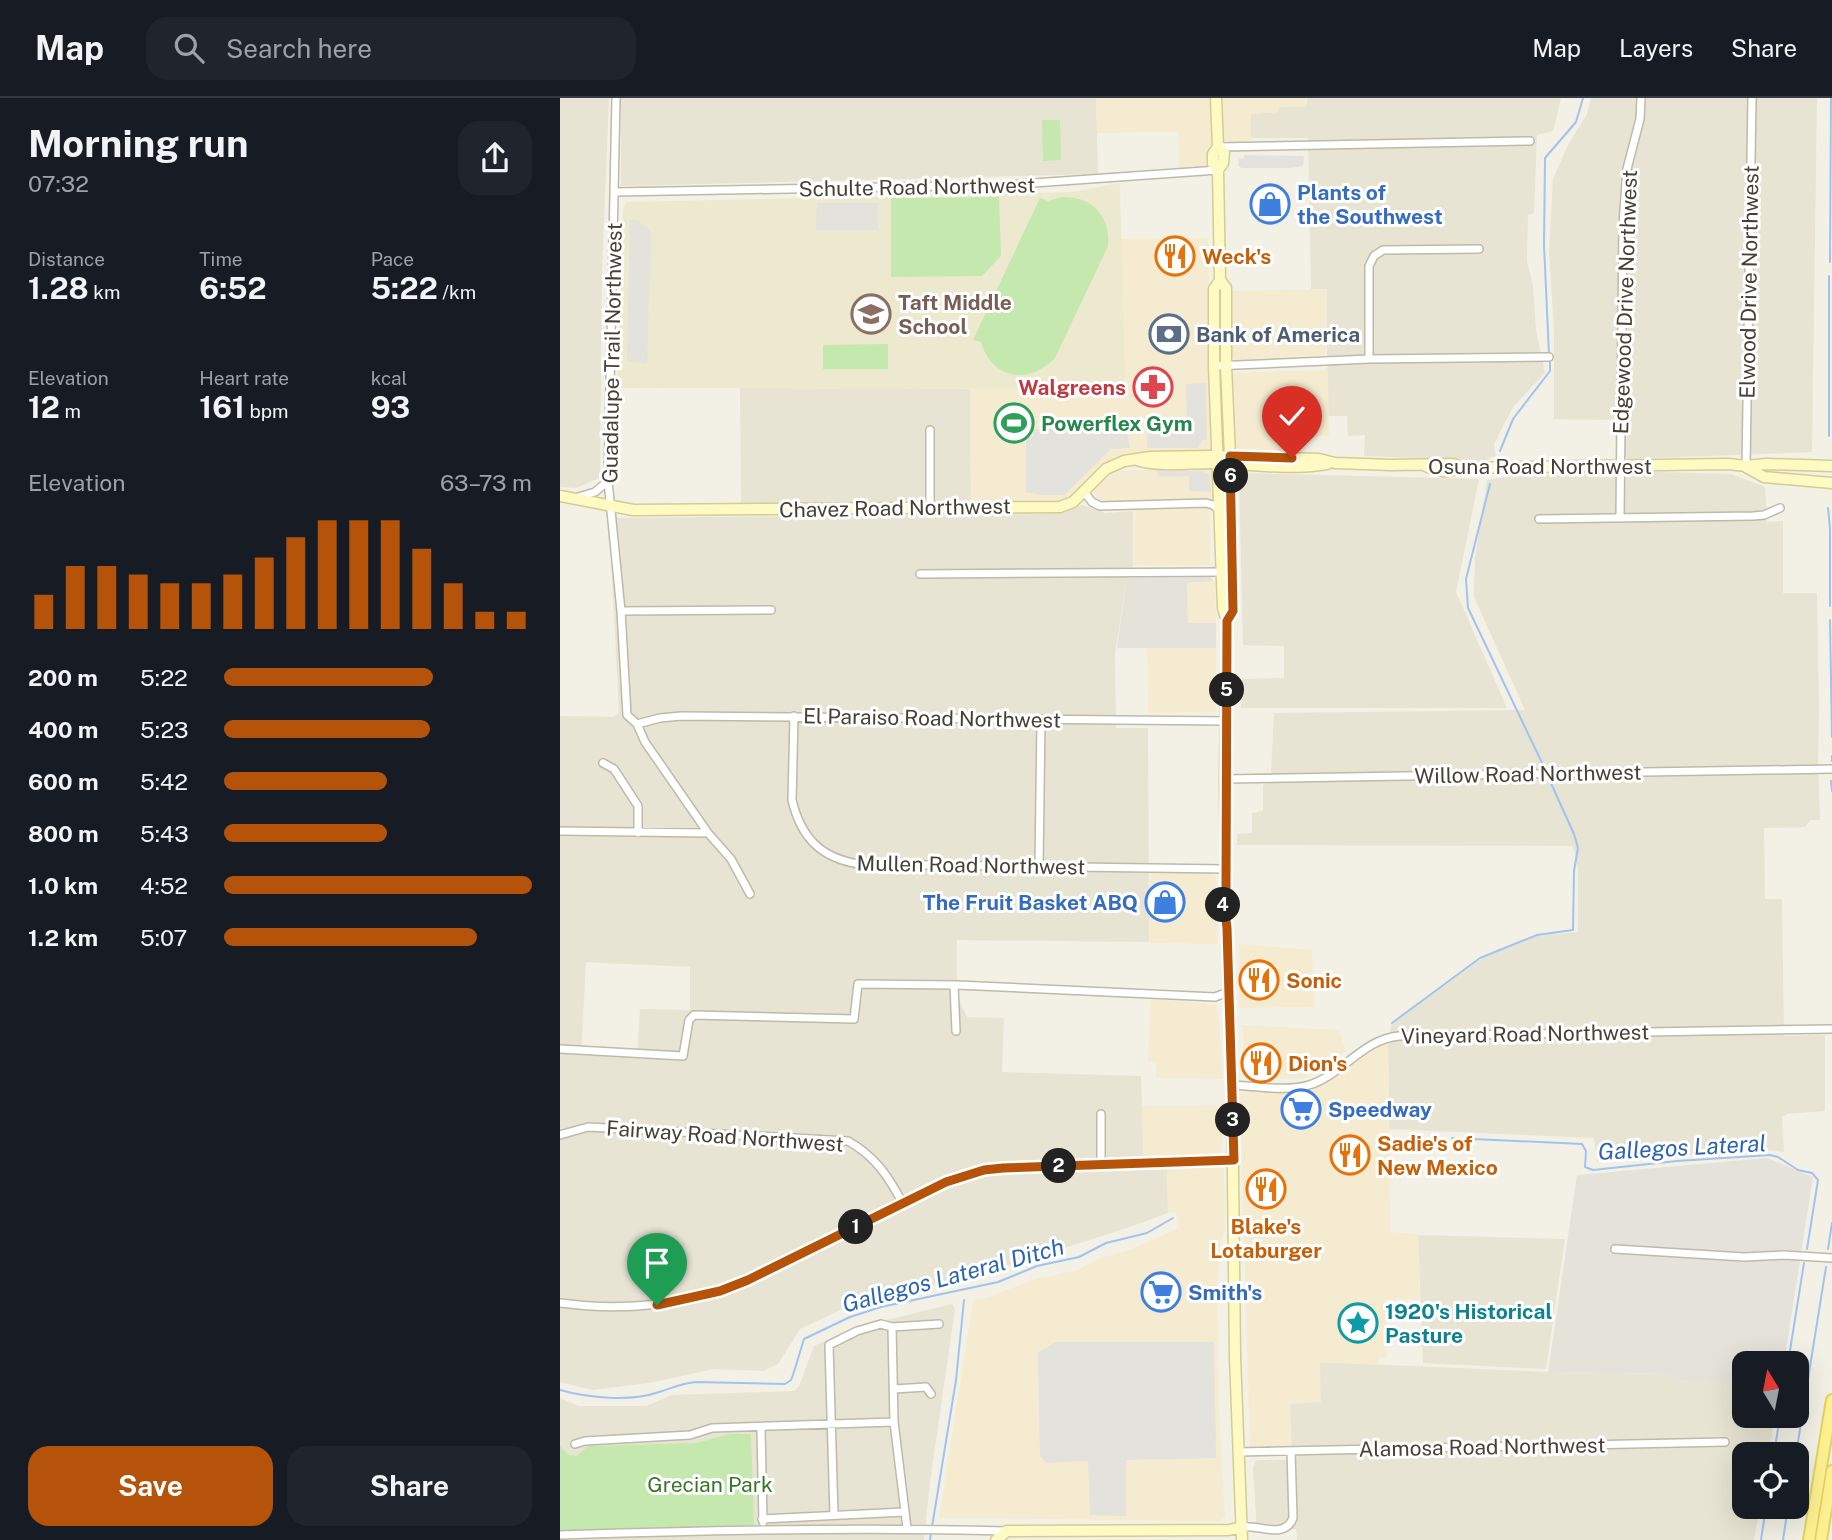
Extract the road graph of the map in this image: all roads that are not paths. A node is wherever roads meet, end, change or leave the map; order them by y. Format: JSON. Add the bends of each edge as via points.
{"nodes":[{"id":1,"x":616,"y":98,"type":"edge"},
{"id":2,"x":1216,"y":98,"type":"edge"},
{"id":3,"x":1641,"y":98,"type":"edge"},
{"id":4,"x":1752,"y":98,"type":"edge"},
{"id":5,"x":1530,"y":141,"type":"dead end"},
{"id":6,"x":1218,"y":147,"type":"junction"},
{"id":7,"x":1218,"y":170,"type":"junction"},
{"id":8,"x":615,"y":192,"type":"junction"},
{"id":9,"x":1479,"y":249,"type":"dead end"},
{"id":10,"x":1220,"y":280,"type":"junction"},
{"id":11,"x":1549,"y":357,"type":"dead end"},
{"id":12,"x":1369,"y":359,"type":"junction"},
{"id":13,"x":1214,"y":366,"type":"junction"},
{"id":14,"x":1226,"y":366,"type":"junction"},
{"id":15,"x":930,"y":430,"type":"dead end"},
{"id":16,"x":1224,"y":461,"type":"junction"},
{"id":17,"x":1620,"y":466,"type":"junction"},
{"id":18,"x":1746,"y":466,"type":"junction"},
{"id":19,"x":1832,"y":466,"type":"edge"},
{"id":20,"x":608,"y":481,"type":"junction"},
{"id":21,"x":1832,"y":483,"type":"edge"},
{"id":22,"x":1084,"y":492,"type":"junction"},
{"id":23,"x":560,"y":496,"type":"edge"},
{"id":24,"x":573,"y":499,"type":"junction"},
{"id":25,"x":611,"y":507,"type":"junction"},
{"id":26,"x":930,"y":508,"type":"junction"},
{"id":27,"x":1780,"y":508,"type":"dead end"},
{"id":28,"x":1220,"y":511,"type":"junction"},
{"id":29,"x":1620,"y":518,"type":"junction"},
{"id":30,"x":1539,"y":520,"type":"dead end"},
{"id":31,"x":1221,"y":572,"type":"junction"},
{"id":32,"x":1233,"y":572,"type":"junction"},
{"id":33,"x":920,"y":575,"type":"dead end"},
{"id":34,"x":771,"y":610,"type":"dead end"},
{"id":35,"x":621,"y":611,"type":"junction"},
{"id":36,"x":1227,"y":621,"type":"junction"},
{"id":37,"x":794,"y":716,"type":"junction"},
{"id":38,"x":1041,"y":719,"type":"junction"},
{"id":39,"x":1227,"y":721,"type":"junction"},
{"id":40,"x":637,"y":724,"type":"junction"},
{"id":41,"x":603,"y":763,"type":"dead end"},
{"id":42,"x":1832,"y":769,"type":"edge"},
{"id":43,"x":1225,"y":779,"type":"junction"},
{"id":44,"x":560,"y":831,"type":"edge"},
{"id":45,"x":708,"y":832,"type":"junction"},
{"id":46,"x":638,"y":833,"type":"junction"},
{"id":47,"x":1039,"y":867,"type":"junction"},
{"id":48,"x":1226,"y":869,"type":"junction"},
{"id":49,"x":750,"y":894,"type":"dead end"},
{"id":50,"x":954,"y":985,"type":"junction"},
{"id":51,"x":1228,"y":992,"type":"junction"},
{"id":52,"x":1832,"y":1029,"type":"edge"},
{"id":53,"x":956,"y":1031,"type":"dead end"},
{"id":54,"x":560,"y":1049,"type":"edge"},
{"id":55,"x":1232,"y":1085,"type":"junction"},
{"id":56,"x":1101,"y":1114,"type":"dead end"},
{"id":57,"x":560,"y":1135,"type":"edge"},
{"id":58,"x":1234,"y":1160,"type":"junction"},
{"id":59,"x":1101,"y":1164,"type":"junction"},
{"id":60,"x":903,"y":1203,"type":"junction"},
{"id":61,"x":1615,"y":1249,"type":"dead end"},
{"id":62,"x":1832,"y":1258,"type":"edge"},
{"id":63,"x":560,"y":1303,"type":"edge"},
{"id":64,"x":939,"y":1324,"type":"dead end"},
{"id":65,"x":892,"y":1326,"type":"junction"},
{"id":66,"x":894,"y":1389,"type":"junction"},
{"id":67,"x":931,"y":1394,"type":"dead end"},
{"id":68,"x":1832,"y":1400,"type":"edge"},
{"id":69,"x":894,"y":1422,"type":"junction"},
{"id":70,"x":831,"y":1426,"type":"junction"},
{"id":71,"x":761,"y":1429,"type":"junction"},
{"id":72,"x":1725,"y":1442,"type":"dead end"},
{"id":73,"x":575,"y":1444,"type":"dead end"},
{"id":74,"x":1239,"y":1451,"type":"junction"},
{"id":75,"x":1291,"y":1451,"type":"junction"},
{"id":76,"x":1832,"y":1471,"type":"edge"},
{"id":77,"x":904,"y":1513,"type":"junction"},
{"id":78,"x":834,"y":1515,"type":"junction"},
{"id":79,"x":762,"y":1518,"type":"junction"},
{"id":80,"x":1242,"y":1527,"type":"junction"},
{"id":81,"x":907,"y":1528,"type":"junction"},
{"id":82,"x":764,"y":1529,"type":"junction"},
{"id":83,"x":1007,"y":1531,"type":"junction"},
{"id":84,"x":560,"y":1535,"type":"edge"},
{"id":85,"x":996,"y":1540,"type":"edge"},
{"id":86,"x":1242,"y":1540,"type":"edge"},
{"id":87,"x":1809,"y":1540,"type":"edge"},
{"id":88,"x":1821,"y":1540,"type":"edge"}],
"edges":[{"from":1,"to":8,"type":"street","name":"Guadalupe Trail Northwest"},
{"from":2,"to":6,"type":"main road"},
{"from":3,"to":17,"type":"street","name":"Edgewood Drive Northwest","via":[[1624,211]]},
{"from":4,"to":18,"type":"street","name":"Elwood Drive Northwest"},
{"from":5,"to":6,"type":"street"},
{"from":6,"to":7,"type":"main road","via":[[1213,154]]},
{"from":7,"to":8,"type":"street","name":"Schulte Road Northwest","via":[[1007,185]]},
{"from":7,"to":10,"type":"main road"},
{"from":8,"to":20,"type":"street","name":"Guadalupe Trail Northwest"},
{"from":9,"to":12,"type":"street","via":[[1383,250],[1374,256],[1369,266]]},
{"from":10,"to":13,"type":"main road","via":[[1214,289]]},
{"from":10,"to":14,"type":"main road","via":[[1226,288]]},
{"from":11,"to":12,"type":"street"},
{"from":12,"to":14,"type":"street"},
{"from":13,"to":14,"type":"street"},
{"from":13,"to":16,"type":"main road"},
{"from":14,"to":16,"type":"main road"},
{"from":15,"to":26,"type":"street"},
{"from":16,"to":17,"type":"main road","name":"Osuna Road Northwest","via":[[1294,467],[1335,463],[1426,466],[1436,471]]},
{"from":16,"to":22,"type":"main road","name":"Osuna Road Northwest","via":[[1150,457],[1111,466]]},
{"from":16,"to":28,"type":"main road"},
{"from":16,"to":32,"type":"main road"},
{"from":17,"to":18,"type":"main road","name":"Osuna Road Northwest"},
{"from":17,"to":29,"type":"street","name":"Edgewood Drive Northwest"},
{"from":18,"to":19,"type":"main road","name":"Osuna Road Northwest"},
{"from":18,"to":21,"type":"main road","name":"Osuna Road Northwest","via":[[1764,477]]},
{"from":20,"to":24,"type":"street","via":[[596,492]]},
{"from":20,"to":25,"type":"street","name":"Guadalupe Trail Northwest"},
{"from":22,"to":26,"type":"main road","name":"Chavez Road Northwest","via":[[1060,507]]},
{"from":22,"to":28,"type":"street","via":[[1092,502],[1105,506],[1210,504]]},
{"from":23,"to":24,"type":"main road","name":"Chavez Road Northwest"},
{"from":24,"to":25,"type":"main road","name":"Chavez Road Northwest"},
{"from":25,"to":26,"type":"main road","name":"Chavez Road Northwest"},
{"from":25,"to":35,"type":"street","name":"Guadalupe Trail Northwest"},
{"from":27,"to":29,"type":"street","via":[[1753,516]]},
{"from":28,"to":31,"type":"main road"},
{"from":29,"to":30,"type":"street"},
{"from":31,"to":32,"type":"street"},
{"from":31,"to":33,"type":"street"},
{"from":31,"to":36,"type":"main road"},
{"from":32,"to":36,"type":"main road","via":[[1233,611]]},
{"from":34,"to":35,"type":"street"},
{"from":35,"to":40,"type":"street","name":"Guadalupe Trail Northwest","via":[[627,715]]},
{"from":36,"to":39,"type":"main road"},
{"from":37,"to":38,"type":"street","name":"El Paraiso Road Northwest"},
{"from":37,"to":40,"type":"street","name":"El Paraiso Road Northwest","via":[[681,716]]},
{"from":37,"to":47,"type":"street","name":"Mullen Road Northwest","via":[[792,800],[806,835],[828,855],[859,864]]},
{"from":38,"to":39,"type":"street","name":"El Paraiso Road Northwest"},
{"from":38,"to":47,"type":"street"},
{"from":39,"to":43,"type":"main road"},
{"from":40,"to":45,"type":"street","name":"Guadalupe Trail Northwest"},
{"from":41,"to":46,"type":"street","via":[[614,769],[638,806]]},
{"from":42,"to":43,"type":"street","name":"Willow Road Northwest"},
{"from":43,"to":48,"type":"main road"},
{"from":44,"to":46,"type":"street"},
{"from":45,"to":46,"type":"street"},
{"from":45,"to":49,"type":"street","name":"Guadalupe Trail Northwest","via":[[731,859]]},
{"from":47,"to":48,"type":"street","name":"Mullen Road Northwest"},
{"from":48,"to":51,"type":"main road"},
{"from":50,"to":51,"type":"street","via":[[1214,997]]},
{"from":50,"to":53,"type":"street"},
{"from":50,"to":54,"type":"street","via":[[858,984],[854,1019],[694,1015],[689,1020],[683,1056]]},
{"from":51,"to":55,"type":"main road"},
{"from":52,"to":55,"type":"street","name":"Vineyard Road Northwest","via":[[1399,1036],[1378,1040],[1306,1086]]},
{"from":55,"to":58,"type":"main road"},
{"from":56,"to":59,"type":"street"},
{"from":57,"to":60,"type":"street","name":"Fairway Road Northwest","via":[[589,1127],[848,1141],[879,1165]]},
{"from":58,"to":59,"type":"street"},
{"from":58,"to":74,"type":"main road"},
{"from":59,"to":60,"type":"street","via":[[984,1170]]},
{"from":60,"to":63,"type":"street","via":[[720,1291],[634,1308]]},
{"from":61,"to":62,"type":"street"},
{"from":64,"to":65,"type":"street"},
{"from":65,"to":66,"type":"street"},
{"from":65,"to":70,"type":"street","via":[[881,1324],[857,1331],[829,1345]]},
{"from":66,"to":67,"type":"street","via":[[926,1387]]},
{"from":66,"to":69,"type":"street"},
{"from":68,"to":87,"type":"main road"},
{"from":69,"to":70,"type":"street"},
{"from":69,"to":77,"type":"street"},
{"from":70,"to":71,"type":"street"},
{"from":70,"to":78,"type":"street"},
{"from":71,"to":73,"type":"street","via":[[712,1429],[690,1436]]},
{"from":71,"to":79,"type":"street"},
{"from":72,"to":75,"type":"street","name":"Alamosa Road Northwest"},
{"from":74,"to":75,"type":"street","name":"Alamosa Road Northwest"},
{"from":74,"to":80,"type":"main road"},
{"from":75,"to":80,"type":"street","via":[[1290,1525],[1264,1530]]},
{"from":76,"to":88,"type":"main road"},
{"from":77,"to":78,"type":"street"},
{"from":77,"to":81,"type":"street"},
{"from":78,"to":79,"type":"street"},
{"from":79,"to":82,"type":"street"},
{"from":80,"to":83,"type":"main road"},
{"from":80,"to":86,"type":"main road"},
{"from":81,"to":82,"type":"street"},
{"from":81,"to":83,"type":"street"},
{"from":82,"to":84,"type":"street"},
{"from":83,"to":85,"type":"main road"}]}
